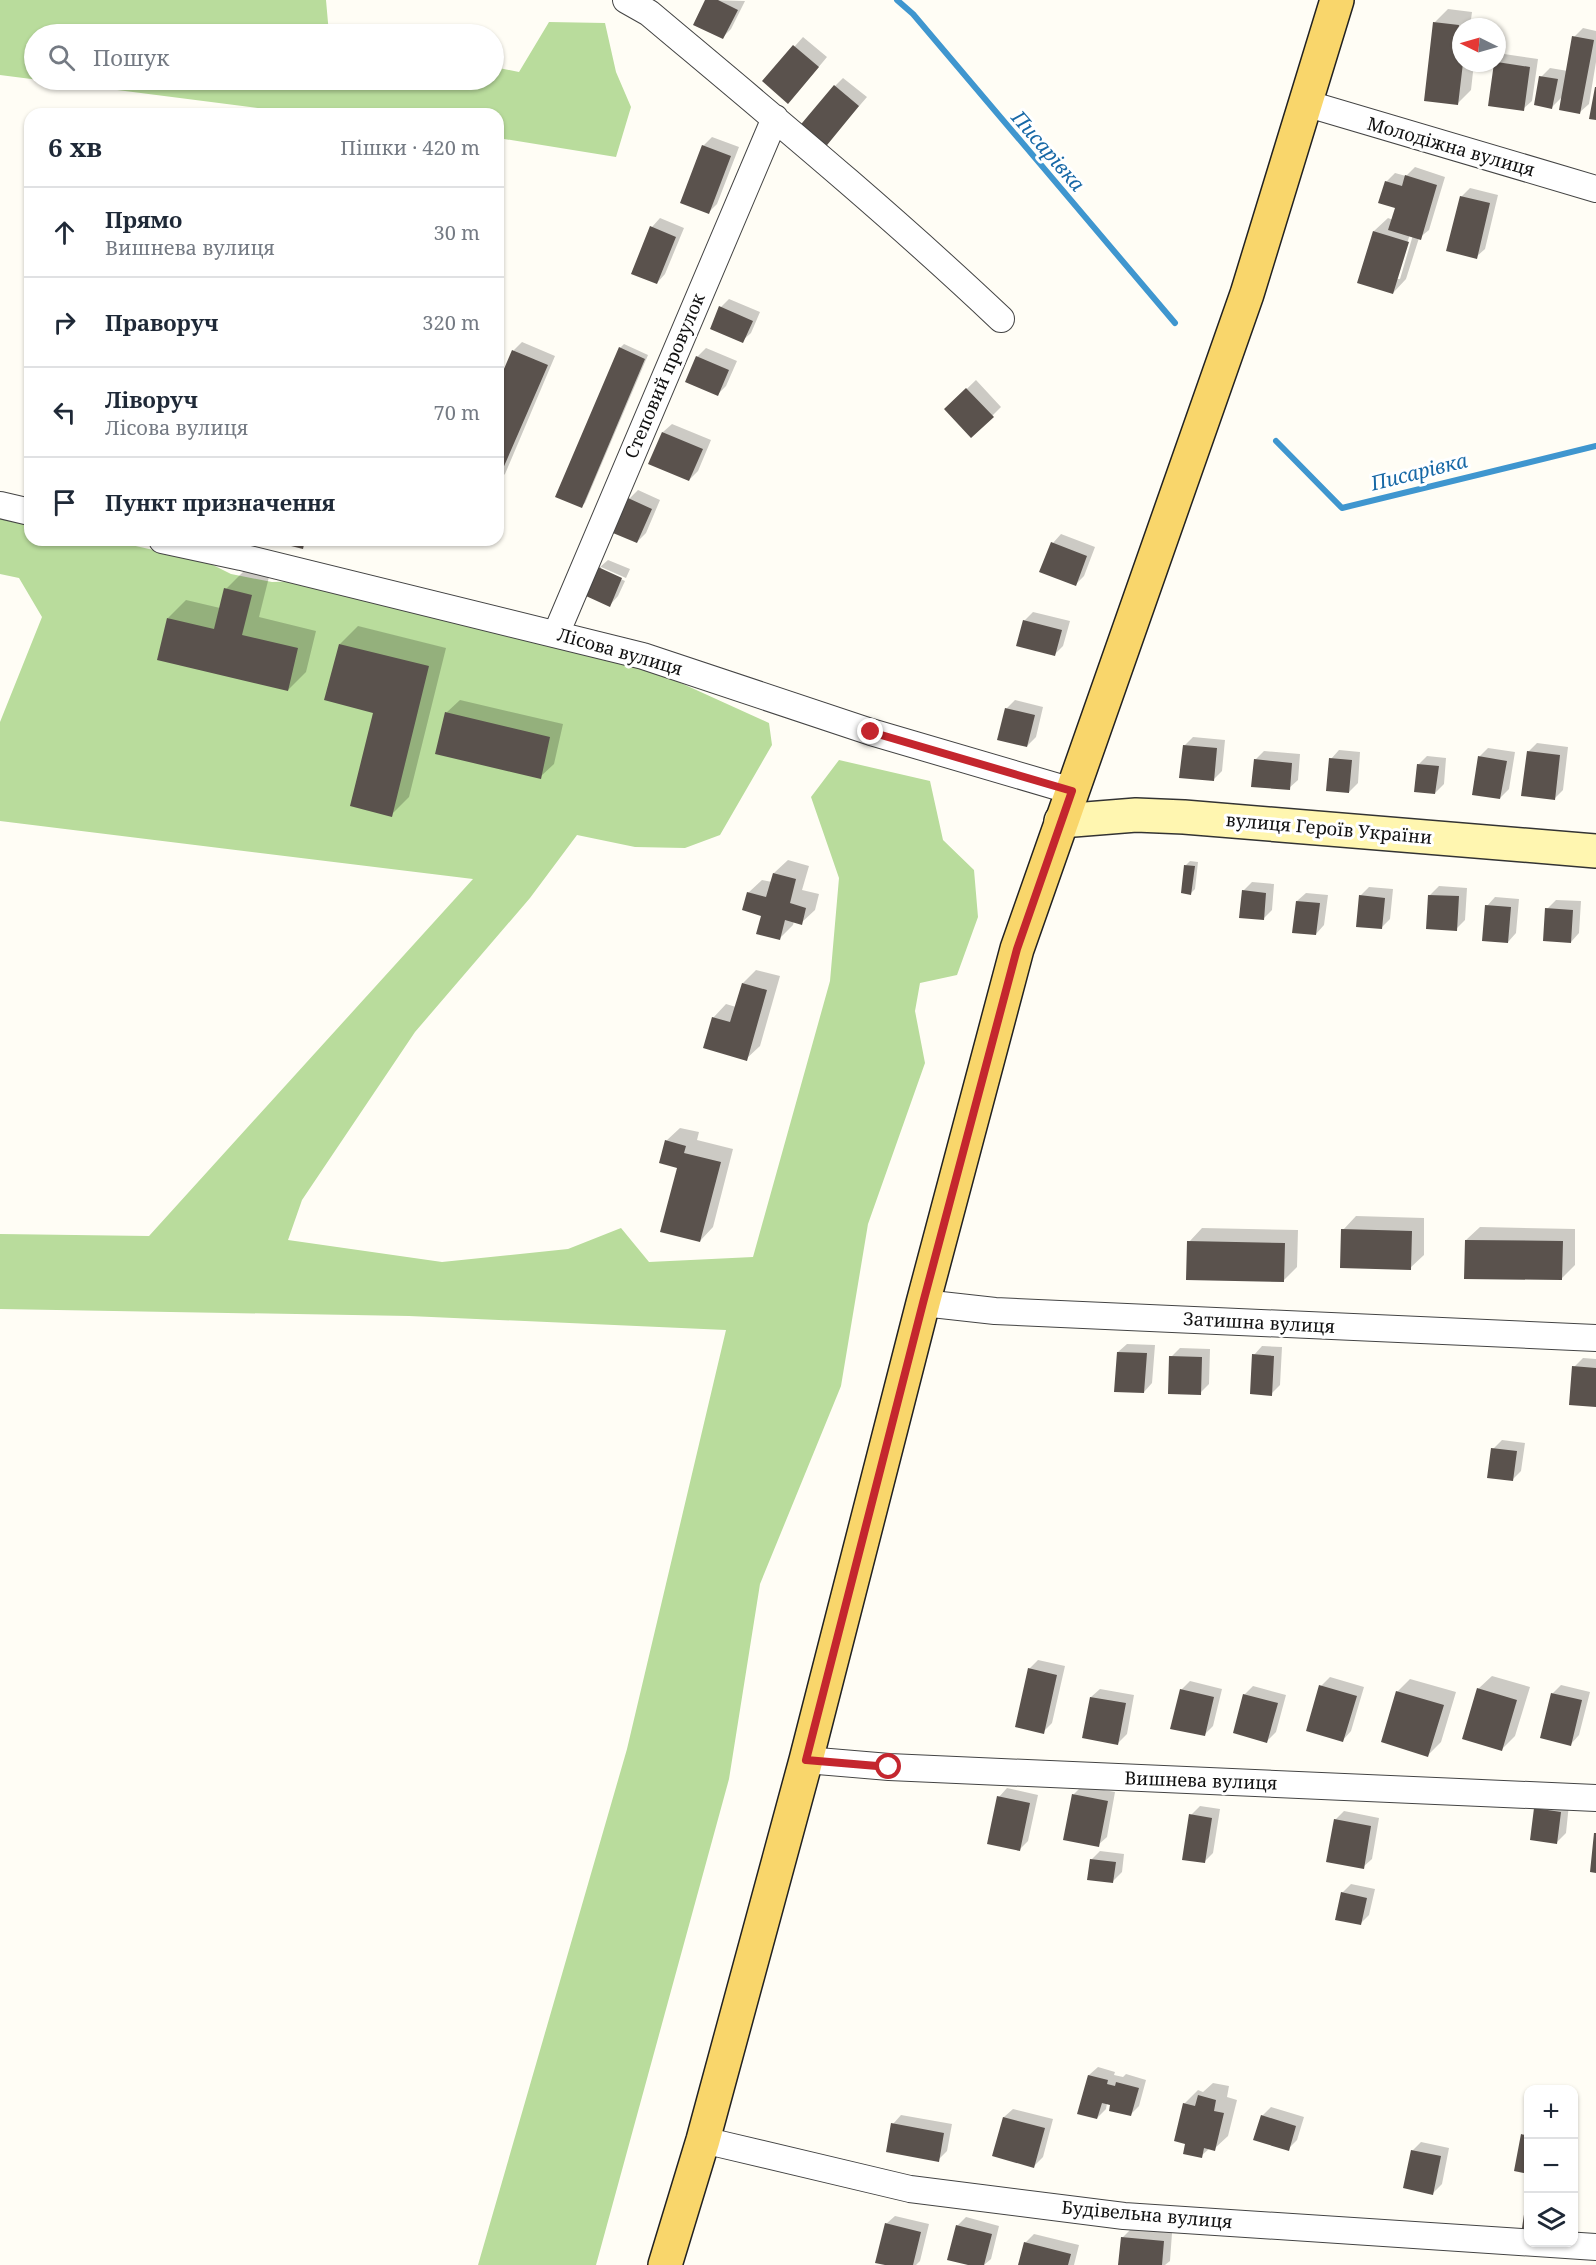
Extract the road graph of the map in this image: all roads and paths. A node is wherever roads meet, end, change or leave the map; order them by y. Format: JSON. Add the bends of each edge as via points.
{"nodes":[{"id":1,"x":626,"y":0,"type":"edge"},
{"id":2,"x":1337,"y":0,"type":"edge"},
{"id":3,"x":1305,"y":103,"type":"junction"},
{"id":4,"x":775,"y":118,"type":"junction"},
{"id":5,"x":1596,"y":189,"type":"edge"},
{"id":6,"x":1000,"y":319,"type":"dead end"},
{"id":7,"x":0,"y":505,"type":"edge"},
{"id":8,"x":24,"y":511,"type":"edge"},
{"id":9,"x":190,"y":546,"type":"edge"},
{"id":10,"x":556,"y":634,"type":"junction"},
{"id":11,"x":1067,"y":806,"type":"junction"},
{"id":12,"x":1596,"y":852,"type":"edge"},
{"id":13,"x":923,"y":1303,"type":"junction"},
{"id":14,"x":1596,"y":1338,"type":"edge"},
{"id":15,"x":806,"y":1760,"type":"junction"},
{"id":16,"x":1596,"y":1798,"type":"edge"},
{"id":17,"x":703,"y":2140,"type":"junction"},
{"id":18,"x":1596,"y":2247,"type":"edge"},
{"id":19,"x":665,"y":2265,"type":"edge"}],
"edges":[{"from":1,"to":4,"type":"street","via":[[649,13]]},
{"from":2,"to":3,"type":"main road"},
{"from":3,"to":5,"type":"street","name":"Молодіжна вулиця"},
{"from":3,"to":11,"type":"main road","via":[[1247,294]]},
{"from":4,"to":6,"type":"street","via":[[922,245]]},
{"from":4,"to":10,"type":"street","name":"Степовий провулок"},
{"from":7,"to":8,"type":"street"},
{"from":9,"to":10,"type":"street","name":"Лісова вулиця"},
{"from":10,"to":11,"type":"street","name":"Лісова вулиця","via":[[643,656],[871,732]]},
{"from":11,"to":12,"type":"street","name":"вулиця Героїв України"},
{"from":11,"to":13,"type":"main road","via":[[1017,949]]},
{"from":13,"to":14,"type":"street","name":"Затишна вулиця","via":[[995,1311]]},
{"from":13,"to":15,"type":"main road"},
{"from":15,"to":16,"type":"street","name":"Вишнева вулиця","via":[[889,1767]]},
{"from":15,"to":17,"type":"main road"},
{"from":17,"to":18,"type":"street","name":"Будівельна вулиця","via":[[910,2189],[1124,2216]]},
{"from":17,"to":19,"type":"main road"}]}
